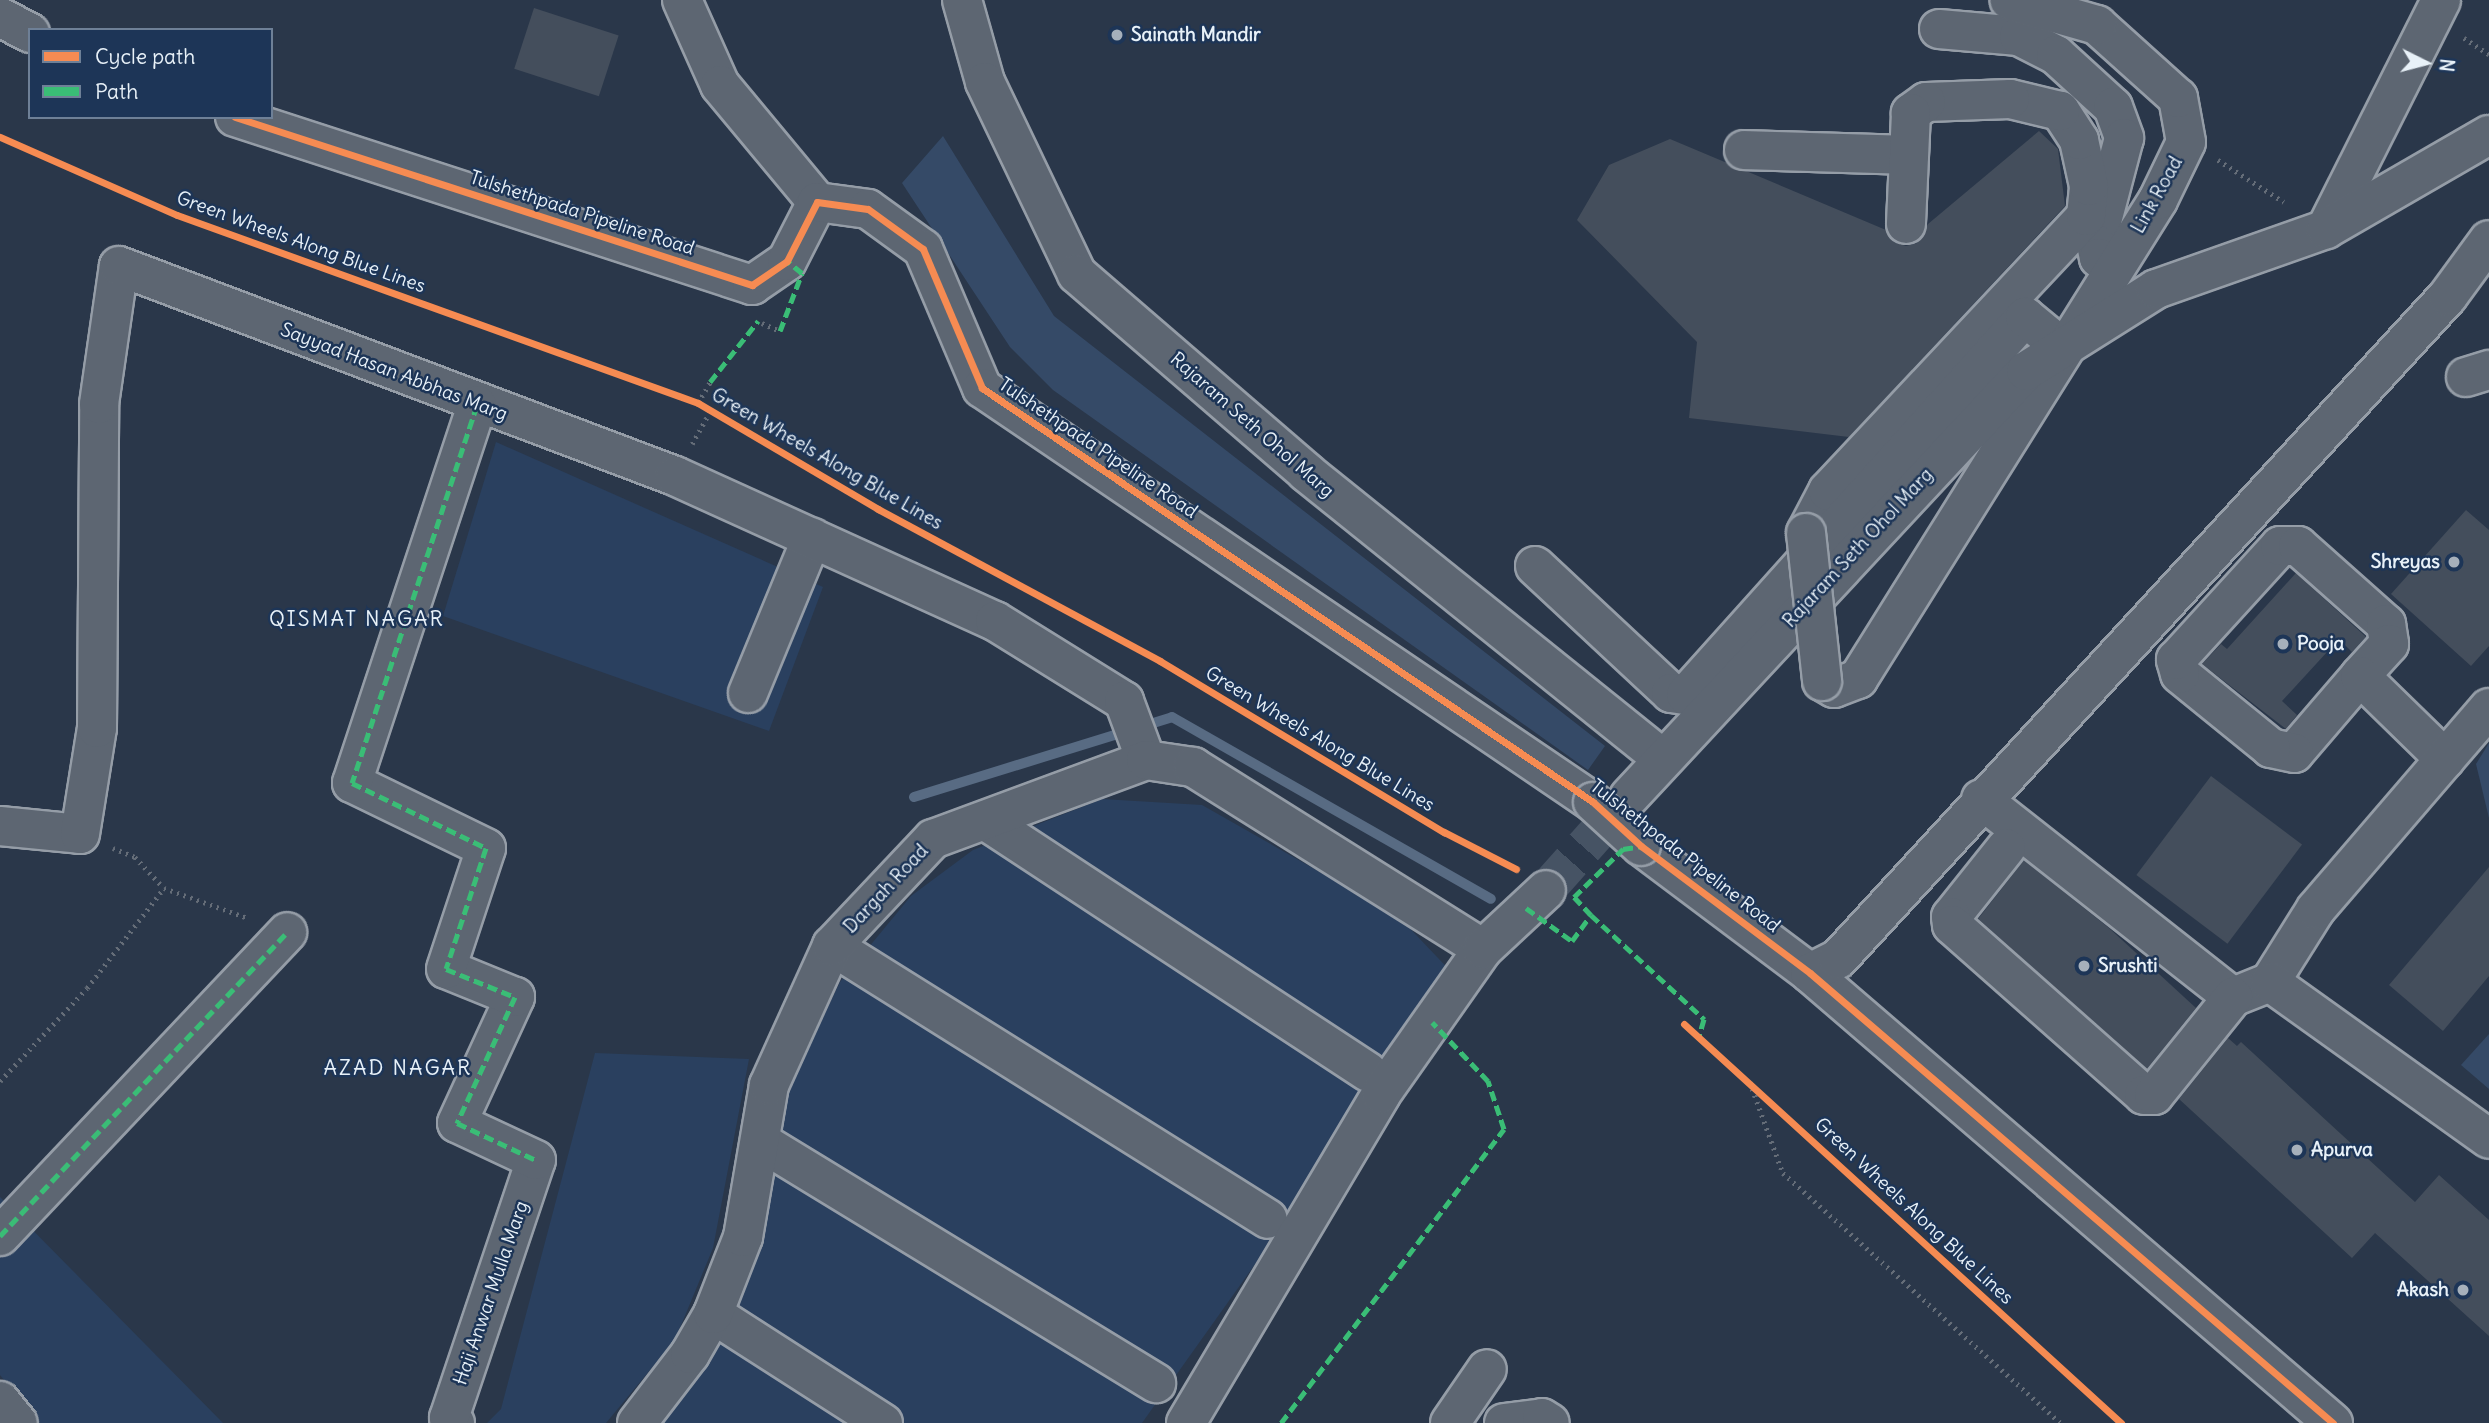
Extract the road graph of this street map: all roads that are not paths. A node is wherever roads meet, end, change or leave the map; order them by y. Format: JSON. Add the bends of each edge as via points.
{"nodes":[{"id":1,"x":682,"y":0,"type":"edge"},
{"id":2,"x":962,"y":0,"type":"edge"},
{"id":3,"x":2009,"y":0,"type":"edge"},
{"id":4,"x":2441,"y":0,"type":"edge"},
{"id":5,"x":0,"y":17,"type":"edge"},
{"id":6,"x":1939,"y":29,"type":"dead end"},
{"id":7,"x":28,"y":32,"type":"edge"},
{"id":8,"x":241,"y":119,"type":"edge"},
{"id":9,"x":2483,"y":144,"type":"edge"},
{"id":10,"x":1744,"y":150,"type":"dead end"},
{"id":11,"x":1909,"y":155,"type":"junction"},
{"id":12,"x":817,"y":202,"type":"junction"},
{"id":13,"x":1906,"y":224,"type":"dead end"},
{"id":14,"x":2326,"y":229,"type":"junction"},
{"id":15,"x":2489,"y":240,"type":"edge"},
{"id":16,"x":2115,"y":265,"type":"junction"},
{"id":17,"x":2064,"y":349,"type":"junction"},
{"id":18,"x":477,"y":405,"type":"junction"},
{"id":19,"x":812,"y":538,"type":"junction"},
{"id":20,"x":1535,"y":566,"type":"dead end"},
{"id":21,"x":1647,"y":671,"type":"junction"},
{"id":22,"x":2360,"y":676,"type":"junction"},
{"id":23,"x":748,"y":693,"type":"dead end"},
{"id":24,"x":2489,"y":708,"type":"edge"},
{"id":25,"x":1608,"y":718,"type":"junction"},
{"id":26,"x":1143,"y":751,"type":"junction"},
{"id":27,"x":1662,"y":758,"type":"junction"},
{"id":28,"x":2445,"y":759,"type":"junction"},
{"id":29,"x":1981,"y":799,"type":"junction"},
{"id":30,"x":1611,"y":800,"type":"junction"},
{"id":31,"x":986,"y":821,"type":"junction"},
{"id":32,"x":0,"y":826,"type":"edge"},
{"id":33,"x":2006,"y":848,"type":"dead end"},
{"id":34,"x":1546,"y":890,"type":"tunnel mouth"},
{"id":35,"x":287,"y":932,"type":"road end"},
{"id":36,"x":832,"y":946,"type":"junction"},
{"id":37,"x":1483,"y":949,"type":"junction"},
{"id":38,"x":1810,"y":973,"type":"junction"},
{"id":39,"x":2270,"y":982,"type":"junction"},
{"id":40,"x":2233,"y":997,"type":"junction"},
{"id":41,"x":1368,"y":1072,"type":"dead end"},
{"id":42,"x":2489,"y":1139,"type":"edge"},
{"id":43,"x":761,"y":1142,"type":"junction"},
{"id":44,"x":1268,"y":1219,"type":"dead end"},
{"id":45,"x":0,"y":1236,"type":"edge"},
{"id":46,"x":713,"y":1314,"type":"junction"},
{"id":47,"x":1487,"y":1369,"type":"dead end"},
{"id":48,"x":1156,"y":1383,"type":"dead end"},
{"id":49,"x":0,"y":1401,"type":"edge"},
{"id":50,"x":18,"y":1423,"type":"edge"},
{"id":51,"x":455,"y":1423,"type":"edge"},
{"id":52,"x":637,"y":1423,"type":"edge"},
{"id":53,"x":883,"y":1423,"type":"edge"},
{"id":54,"x":1186,"y":1423,"type":"edge"},
{"id":55,"x":1450,"y":1423,"type":"edge"},
{"id":56,"x":1504,"y":1423,"type":"edge"},
{"id":57,"x":1550,"y":1423,"type":"edge"},
{"id":58,"x":2333,"y":1423,"type":"edge"}],
"edges":[{"from":1,"to":12,"type":"street","via":[[720,85]]},
{"from":2,"to":25,"type":"street","name":"Rajaram Seth Ohol Marg","via":[[985,82],[1077,274],[1306,472]]},
{"from":3,"to":16,"type":"street","name":"Link Road","via":[[2097,25],[2178,98],[2186,139],[2158,200]]},
{"from":4,"to":14,"type":"street"},
{"from":5,"to":7,"type":"street"},
{"from":6,"to":16,"type":"street","via":[[2019,36],[2056,55],[2113,107],[2124,138],[2096,244],[2099,258]]},
{"from":8,"to":12,"type":"street","name":"Tulshethpada Pipeline Road","via":[[752,285],[787,261]]},
{"from":9,"to":14,"type":"street","name":"Rajaram Seth Ohol Marg"},
{"from":10,"to":11,"type":"street"},
{"from":11,"to":13,"type":"street"},
{"from":11,"to":17,"type":"street","name":"Rajaram Seth Ohol Marg","bridge":true,"via":[[1911,113],[1926,102],[2010,99],[2060,111],[2080,140],[2088,186],[2086,216],[1828,491],[1806,533],[1822,681],[1834,688],[1858,679]]},
{"from":12,"to":30,"type":"street","name":"Tulshethpada Pipeline Road","via":[[868,209],[923,249],[982,388]]},
{"from":14,"to":17,"type":"street","name":"Rajaram Seth Ohol Marg","via":[[2156,289]]},
{"from":15,"to":29,"type":"street","via":[[2448,296]]},
{"from":16,"to":17,"type":"street","name":"Link Road"},
{"from":17,"to":21,"type":"street","via":[[2025,317],[1692,690],[1681,696],[1671,693]]},
{"from":17,"to":27,"type":"street","name":"Rajaram Seth Ohol Marg","via":[[2026,371],[1998,396]]},
{"from":18,"to":19,"type":"street","name":"Sayyad Hasan Abbhas Marg","via":[[675,476]]},
{"from":18,"to":32,"type":"street","name":"Sayyad Hasan Abbhas Marg","via":[[119,266],[99,404],[97,728],[80,834]]},
{"from":18,"to":51,"type":"street","name":"Haji Anwar Mulla Marg","via":[[352,783],[486,848],[446,969],[514,997],[457,1123],[536,1160],[449,1418]]},
{"from":19,"to":23,"type":"street"},
{"from":19,"to":26,"type":"street","name":"Sayyad Hasan Abbhas Marg","via":[[995,621],[1124,701]]},
{"from":20,"to":21,"type":"street"},
{"from":21,"to":25,"type":"street"},
{"from":22,"to":22,"type":"street","via":[[2389,644],[2386,624],[2289,544],[2280,545],[2176,660],[2180,674],[2272,748],[2294,752]]},
{"from":22,"to":28,"type":"street"},
{"from":24,"to":28,"type":"street"},
{"from":25,"to":27,"type":"street","name":"Rajaram Seth Ohol Marg"},
{"from":26,"to":31,"type":"street","name":"Dargah Road"},
{"from":26,"to":37,"type":"street","name":"Dargah Road","via":[[1193,767]]},
{"from":27,"to":30,"type":"street","name":"Rajaram Seth Ohol Marg"},
{"from":28,"to":39,"type":"street","via":[[2316,909]]},
{"from":29,"to":38,"type":"street","via":[[1838,959]]},
{"from":29,"to":40,"type":"street"},
{"from":30,"to":38,"type":"street","name":"Tulshethpada Pipeline Road","bridge":true,"via":[[1641,846]]},
{"from":31,"to":36,"type":"street","name":"Dargah Road","via":[[933,839]]},
{"from":31,"to":41,"type":"street"},
{"from":33,"to":40,"type":"street","via":[[1951,917],[1952,925],[2144,1095],[2154,1095]]},
{"from":34,"to":37,"type":"street"},
{"from":35,"to":45,"type":"street"},
{"from":36,"to":43,"type":"street","name":"Dargah Road","via":[[769,1085]]},
{"from":36,"to":44,"type":"street"},
{"from":37,"to":54,"type":"street","via":[[1381,1094]]},
{"from":38,"to":58,"type":"street","name":"Tulshethpada Pipeline Road"},
{"from":39,"to":40,"type":"street"},
{"from":39,"to":42,"type":"street"},
{"from":43,"to":46,"type":"street","name":"Dargah Road","via":[[743,1237]]},
{"from":43,"to":48,"type":"street"},
{"from":46,"to":52,"type":"street","name":"Dargah Road","via":[[690,1354]]},
{"from":46,"to":53,"type":"street"},
{"from":47,"to":55,"type":"street"},
{"from":49,"to":50,"type":"street"},
{"from":56,"to":57,"type":"street","via":[[1542,1418]]}]}
